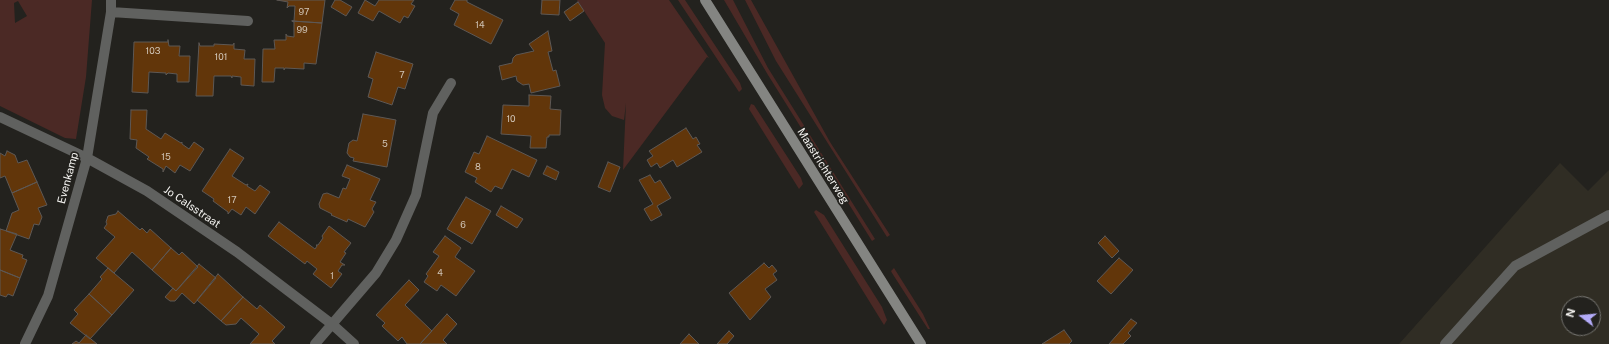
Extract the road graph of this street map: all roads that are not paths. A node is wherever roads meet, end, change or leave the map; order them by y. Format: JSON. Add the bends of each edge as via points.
{"nodes":[{"id":1,"x":111,"y":0,"type":"edge"},
{"id":2,"x":705,"y":0,"type":"edge"},
{"id":3,"x":111,"y":12,"type":"junction"},
{"id":4,"x":248,"y":21,"type":"dead end"},
{"id":5,"x":451,"y":83,"type":"dead end"},
{"id":6,"x":0,"y":117,"type":"edge"},
{"id":7,"x":87,"y":158,"type":"junction"},
{"id":8,"x":1609,"y":215,"type":"edge"},
{"id":9,"x":333,"y":324,"type":"junction"},
{"id":10,"x":25,"y":344,"type":"edge"},
{"id":11,"x":315,"y":344,"type":"edge"},
{"id":12,"x":354,"y":344,"type":"edge"},
{"id":13,"x":921,"y":344,"type":"edge"},
{"id":14,"x":1445,"y":344,"type":"edge"}],
"edges":[{"from":1,"to":3,"type":"street","name":"Evenkamp"},
{"from":2,"to":13,"type":"main road","name":"Maastrichterweg"},
{"from":3,"to":4,"type":"street"},
{"from":3,"to":7,"type":"street","name":"Evenkamp"},
{"from":5,"to":9,"type":"street","via":[[433,113],[416,195],[396,240],[376,273]]},
{"from":6,"to":7,"type":"street","name":"Jo Calsstraat"},
{"from":7,"to":9,"type":"street","name":"Jo Calsstraat","via":[[147,191],[224,243]]},
{"from":7,"to":10,"type":"street","name":"Evenkamp","via":[[48,296]]},
{"from":8,"to":14,"type":"street","via":[[1515,266]]},
{"from":9,"to":11,"type":"street"},
{"from":9,"to":12,"type":"street","name":"Jo Calsstraat"}]}
